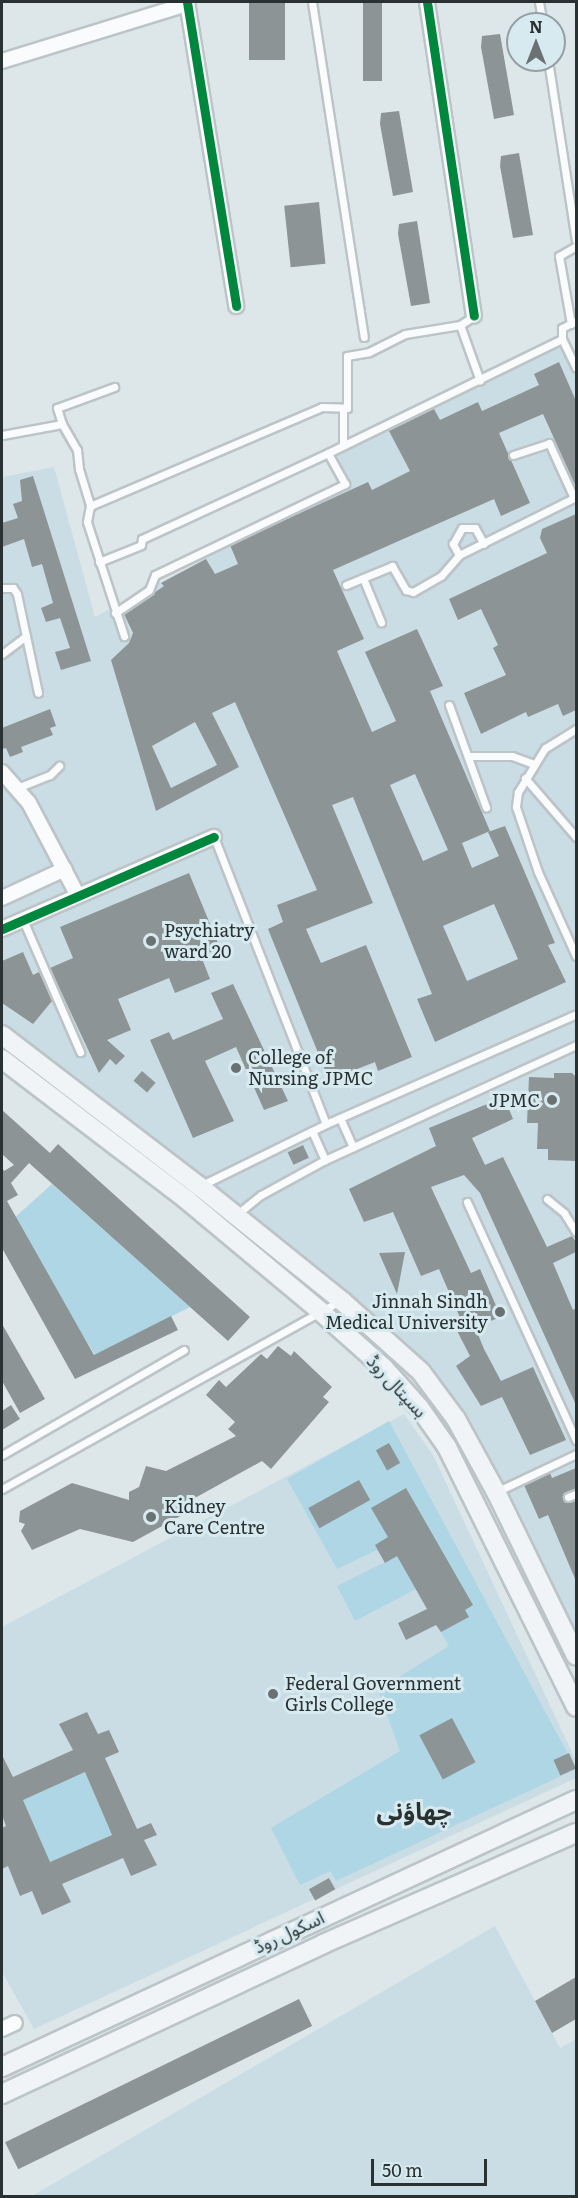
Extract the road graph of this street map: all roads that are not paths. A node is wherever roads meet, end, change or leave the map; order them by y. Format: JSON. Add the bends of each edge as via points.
{"nodes":[{"id":1,"x":312,"y":2,"type":"edge"},
{"id":2,"x":427,"y":2,"type":"edge"},
{"id":3,"x":187,"y":3,"type":"edge"},
{"id":4,"x":2,"y":61,"type":"edge"},
{"id":5,"x":550,"y":72,"type":"edge"},
{"id":6,"x":576,"y":240,"type":"edge"},
{"id":7,"x":576,"y":246,"type":"edge"},
{"id":8,"x":236,"y":306,"type":"dead end"},
{"id":9,"x":474,"y":316,"type":"joint"},
{"id":10,"x":574,"y":322,"type":"edge"},
{"id":11,"x":460,"y":325,"type":"junction"},
{"id":12,"x":364,"y":337,"type":"dead end"},
{"id":13,"x":562,"y":339,"type":"junction"},
{"id":14,"x":576,"y":368,"type":"edge"},
{"id":15,"x":480,"y":381,"type":"junction"},
{"id":16,"x":114,"y":387,"type":"dead end"},
{"id":17,"x":343,"y":409,"type":"junction"},
{"id":18,"x":62,"y":424,"type":"junction"},
{"id":19,"x":2,"y":435,"type":"edge"},
{"id":20,"x":343,"y":445,"type":"junction"},
{"id":21,"x":328,"y":453,"type":"junction"},
{"id":22,"x":513,"y":455,"type":"dead end"},
{"id":23,"x":575,"y":497,"type":"edge"},
{"id":24,"x":90,"y":506,"type":"junction"},
{"id":25,"x":484,"y":543,"type":"junction"},
{"id":26,"x":459,"y":555,"type":"junction"},
{"id":27,"x":99,"y":562,"type":"junction"},
{"id":28,"x":363,"y":578,"type":"junction"},
{"id":29,"x":346,"y":585,"type":"dead end"},
{"id":30,"x":2,"y":588,"type":"edge"},
{"id":31,"x":115,"y":613,"type":"junction"},
{"id":32,"x":381,"y":622,"type":"dead end"},
{"id":33,"x":26,"y":636,"type":"junction"},
{"id":34,"x":124,"y":636,"type":"dead end"},
{"id":35,"x":2,"y":654,"type":"edge"},
{"id":36,"x":38,"y":693,"type":"dead end"},
{"id":37,"x":449,"y":705,"type":"dead end"},
{"id":38,"x":576,"y":729,"type":"edge"},
{"id":39,"x":468,"y":756,"type":"junction"},
{"id":40,"x":534,"y":764,"type":"junction"},
{"id":41,"x":59,"y":766,"type":"dead end"},
{"id":42,"x":2,"y":772,"type":"edge"},
{"id":43,"x":525,"y":778,"type":"junction"},
{"id":44,"x":17,"y":788,"type":"junction"},
{"id":45,"x":486,"y":807,"type":"dead end"},
{"id":46,"x":214,"y":837,"type":"joint"},
{"id":47,"x":576,"y":837,"type":"edge"},
{"id":48,"x":66,"y":869,"type":"junction"},
{"id":49,"x":78,"y":896,"type":"junction"},
{"id":50,"x":2,"y":898,"type":"edge"},
{"id":51,"x":23,"y":920,"type":"junction"},
{"id":52,"x":2,"y":929,"type":"edge"},
{"id":53,"x":576,"y":956,"type":"edge"},
{"id":54,"x":576,"y":1014,"type":"edge"},
{"id":55,"x":2,"y":1035,"type":"edge"},
{"id":56,"x":576,"y":1045,"type":"edge"},
{"id":57,"x":80,"y":1052,"type":"dead end"},
{"id":58,"x":2,"y":1059,"type":"edge"},
{"id":59,"x":340,"y":1118,"type":"junction"},
{"id":60,"x":326,"y":1124,"type":"junction"},
{"id":61,"x":312,"y":1131,"type":"junction"},
{"id":62,"x":353,"y":1147,"type":"junction"},
{"id":63,"x":324,"y":1160,"type":"junction"},
{"id":64,"x":199,"y":1186,"type":"junction"},
{"id":65,"x":547,"y":1199,"type":"dead end"},
{"id":66,"x":468,"y":1202,"type":"dead end"},
{"id":67,"x":236,"y":1215,"type":"junction"},
{"id":68,"x":576,"y":1232,"type":"edge"},
{"id":69,"x":342,"y":1300,"type":"junction"},
{"id":70,"x":320,"y":1311,"type":"junction"},
{"id":71,"x":184,"y":1350,"type":"dead end"},
{"id":72,"x":576,"y":1440,"type":"edge"},
{"id":73,"x":576,"y":1454,"type":"edge"},
{"id":74,"x":2,"y":1455,"type":"edge"},
{"id":75,"x":2,"y":1489,"type":"edge"},
{"id":76,"x":496,"y":1492,"type":"junction"},
{"id":77,"x":576,"y":1494,"type":"edge"},
{"id":78,"x":568,"y":1497,"type":"dead end"},
{"id":79,"x":576,"y":1656,"type":"edge"},
{"id":80,"x":576,"y":1707,"type":"edge"},
{"id":81,"x":576,"y":1800,"type":"edge"},
{"id":82,"x":576,"y":1833,"type":"edge"},
{"id":83,"x":15,"y":2023,"type":"dead end"},
{"id":84,"x":2,"y":2029,"type":"edge"},
{"id":85,"x":45,"y":2047,"type":"junction"},
{"id":86,"x":2,"y":2067,"type":"edge"},
{"id":87,"x":55,"y":2069,"type":"junction"},
{"id":88,"x":2,"y":2094,"type":"edge"}],
"edges":[{"from":1,"to":12,"type":"lane"},
{"from":2,"to":9,"type":"street"},
{"from":3,"to":4,"type":"street"},
{"from":3,"to":8,"type":"street"},
{"from":5,"to":6,"type":"lane"},
{"from":7,"to":10,"type":"lane","via":[[559,256]]},
{"from":9,"to":11,"type":"lane"},
{"from":10,"to":13,"type":"lane","via":[[562,328]]},
{"from":11,"to":15,"type":"lane"},
{"from":11,"to":17,"type":"lane","via":[[405,334],[369,352],[347,356],[347,408]]},
{"from":13,"to":14,"type":"lane"},
{"from":13,"to":15,"type":"lane"},
{"from":15,"to":20,"type":"lane"},
{"from":16,"to":18,"type":"lane","via":[[57,408]]},
{"from":17,"to":20,"type":"lane"},
{"from":17,"to":24,"type":"lane","via":[[322,407]]},
{"from":18,"to":19,"type":"lane"},
{"from":18,"to":24,"type":"lane","via":[[77,450]]},
{"from":20,"to":21,"type":"lane"},
{"from":21,"to":27,"type":"lane"},
{"from":21,"to":31,"type":"lane","via":[[345,484],[155,575],[149,590]]},
{"from":22,"to":23,"type":"lane","via":[[549,443]]},
{"from":23,"to":25,"type":"lane"},
{"from":24,"to":27,"type":"lane","via":[[87,522]]},
{"from":25,"to":26,"type":"lane"},
{"from":25,"to":26,"type":"lane","via":[[480,532],[462,528],[453,544]]},
{"from":26,"to":28,"type":"lane","via":[[441,576],[413,592],[406,590],[392,566]]},
{"from":27,"to":31,"type":"lane"},
{"from":28,"to":29,"type":"lane"},
{"from":28,"to":32,"type":"lane"},
{"from":30,"to":33,"type":"lane","via":[[13,588],[17,594]]},
{"from":31,"to":34,"type":"lane"},
{"from":33,"to":35,"type":"lane"},
{"from":33,"to":36,"type":"lane"},
{"from":37,"to":39,"type":"lane"},
{"from":38,"to":40,"type":"lane","via":[[545,748]]},
{"from":39,"to":40,"type":"lane","via":[[512,756]]},
{"from":39,"to":45,"type":"lane"},
{"from":40,"to":43,"type":"lane"},
{"from":41,"to":44,"type":"lane","via":[[50,775]]},
{"from":42,"to":44,"type":"street"},
{"from":43,"to":47,"type":"lane"},
{"from":43,"to":53,"type":"lane","via":[[518,792],[517,820]]},
{"from":44,"to":48,"type":"street"},
{"from":46,"to":49,"type":"street"},
{"from":46,"to":60,"type":"lane"},
{"from":48,"to":49,"type":"street"},
{"from":48,"to":50,"type":"street"},
{"from":49,"to":51,"type":"street"},
{"from":51,"to":52,"type":"street"},
{"from":51,"to":57,"type":"lane"},
{"from":54,"to":59,"type":"lane"},
{"from":55,"to":64,"type":"main road","name":"ہسپتال روڈ"},
{"from":56,"to":62,"type":"lane"},
{"from":58,"to":70,"type":"main road","name":"ہسپتال روڈ","via":[[187,1200]]},
{"from":59,"to":60,"type":"lane"},
{"from":59,"to":62,"type":"lane"},
{"from":60,"to":61,"type":"lane"},
{"from":61,"to":63,"type":"lane"},
{"from":61,"to":64,"type":"lane"},
{"from":62,"to":63,"type":"lane"},
{"from":63,"to":67,"type":"lane","via":[[261,1195]]},
{"from":64,"to":67,"type":"main road","name":"ہسپتال روڈ"},
{"from":65,"to":68,"type":"lane","via":[[564,1213]]},
{"from":66,"to":72,"type":"lane"},
{"from":67,"to":69,"type":"main road","name":"ہسپتال روڈ"},
{"from":69,"to":70,"type":"lane"},
{"from":69,"to":76,"type":"main road","name":"ہسپتال روڈ","via":[[421,1372],[456,1419]]},
{"from":70,"to":75,"type":"lane"},
{"from":70,"to":80,"type":"main road","name":"ہسپتال روڈ","via":[[384,1368],[419,1407],[447,1447]]},
{"from":71,"to":74,"type":"lane"},
{"from":73,"to":76,"type":"lane"},
{"from":76,"to":79,"type":"main road","name":"ہسپتال روڈ"},
{"from":77,"to":78,"type":"lane"},
{"from":81,"to":85,"type":"main road","name":"اسکول روڈ"},
{"from":82,"to":87,"type":"main road","name":"اسکول روڈ","via":[[323,1944]]},
{"from":83,"to":84,"type":"street"},
{"from":85,"to":86,"type":"main road","name":"اسکول روڈ"},
{"from":85,"to":87,"type":"main road"},
{"from":87,"to":88,"type":"main road","name":"اسکول روڈ"}]}
